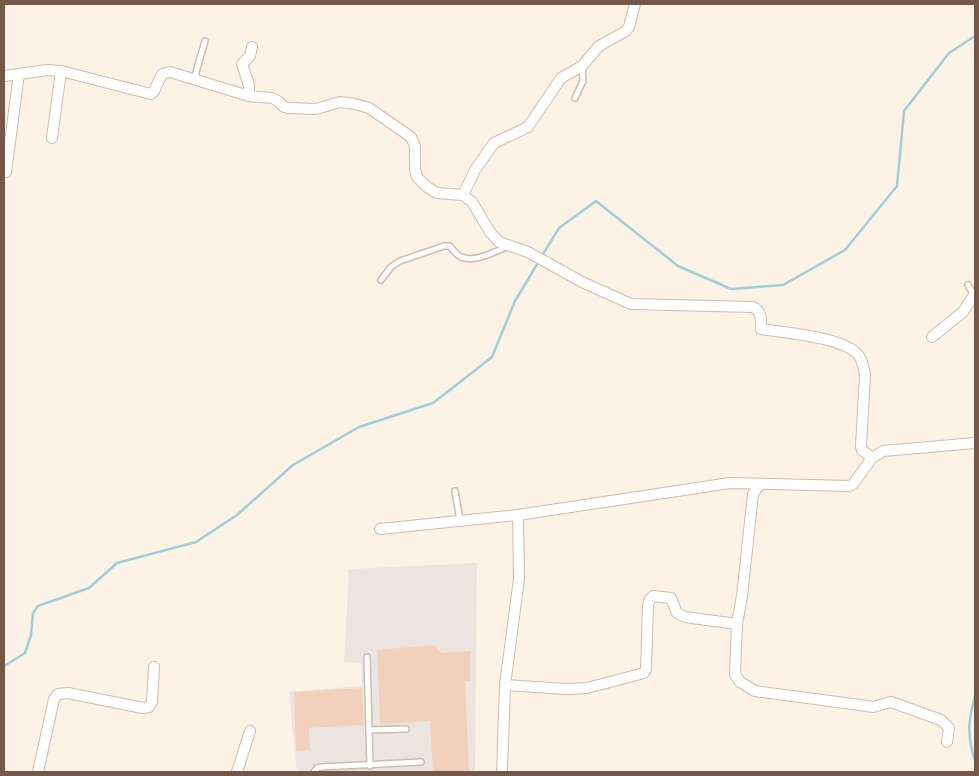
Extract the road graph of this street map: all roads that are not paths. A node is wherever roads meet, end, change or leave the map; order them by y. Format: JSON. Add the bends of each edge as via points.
{"nodes":[{"id":1,"x":635,"y":4,"type":"edge"},
{"id":2,"x":205,"y":41,"type":"dead end"},
{"id":3,"x":252,"y":47,"type":"dead end"},
{"id":4,"x":582,"y":66,"type":"junction"},
{"id":5,"x":61,"y":71,"type":"junction"},
{"id":6,"x":20,"y":74,"type":"junction"},
{"id":7,"x":4,"y":76,"type":"edge"},
{"id":8,"x":194,"y":79,"type":"junction"},
{"id":9,"x":249,"y":96,"type":"junction"},
{"id":10,"x":575,"y":98,"type":"dead end"},
{"id":11,"x":52,"y":138,"type":"dead end"},
{"id":12,"x":6,"y":172,"type":"dead end"},
{"id":13,"x":463,"y":195,"type":"junction"},
{"id":14,"x":511,"y":246,"type":"junction"},
{"id":15,"x":381,"y":280,"type":"dead end"},
{"id":16,"x":968,"y":285,"type":"dead end"},
{"id":17,"x":975,"y":295,"type":"edge"},
{"id":18,"x":932,"y":338,"type":"dead end"},
{"id":19,"x":975,"y":443,"type":"edge"},
{"id":20,"x":872,"y":458,"type":"junction"},
{"id":21,"x":760,"y":484,"type":"junction"},
{"id":22,"x":455,"y":491,"type":"dead end"},
{"id":23,"x":518,"y":515,"type":"junction"},
{"id":24,"x":460,"y":521,"type":"junction"},
{"id":25,"x":380,"y":530,"type":"dead end"},
{"id":26,"x":737,"y":624,"type":"junction"},
{"id":27,"x":367,"y":657,"type":"dead end"},
{"id":28,"x":154,"y":667,"type":"dead end"},
{"id":29,"x":505,"y":685,"type":"junction"},
{"id":30,"x":406,"y":729,"type":"dead end"},
{"id":31,"x":369,"y":730,"type":"junction"},
{"id":32,"x":250,"y":731,"type":"dead end"},
{"id":33,"x":947,"y":742,"type":"dead end"},
{"id":34,"x":421,"y":762,"type":"dead end"},
{"id":35,"x":370,"y":766,"type":"junction"},
{"id":36,"x":38,"y":772,"type":"edge"},
{"id":37,"x":237,"y":772,"type":"edge"},
{"id":38,"x":314,"y":772,"type":"edge"},
{"id":39,"x":502,"y":772,"type":"edge"}],
"edges":[{"from":1,"to":4,"type":"street","via":[[626,31],[599,46]]},
{"from":2,"to":8,"type":"lane"},
{"from":3,"to":9,"type":"street","via":[[250,56],[242,64]]},
{"from":4,"to":10,"type":"lane","via":[[583,81]]},
{"from":4,"to":13,"type":"street","via":[[561,78],[528,126],[494,144],[475,170]]},
{"from":5,"to":6,"type":"street"},
{"from":5,"to":8,"type":"street","via":[[147,94],[154,91],[166,72]]},
{"from":5,"to":11,"type":"street"},
{"from":6,"to":7,"type":"street"},
{"from":6,"to":12,"type":"street"},
{"from":8,"to":9,"type":"street"},
{"from":9,"to":13,"type":"street","via":[[272,98],[288,108],[316,109],[340,102],[369,108],[411,137],[415,146],[417,177],[427,187],[437,193]]},
{"from":13,"to":14,"type":"street","via":[[472,202],[499,242]]},
{"from":14,"to":15,"type":"lane","via":[[468,258],[461,257],[450,246],[444,246],[400,262],[391,267]]},
{"from":14,"to":20,"type":"street","via":[[632,304],[753,307],[760,312],[761,329],[837,342],[858,355],[863,365],[860,446]]},
{"from":16,"to":17,"type":"lane"},
{"from":17,"to":18,"type":"street","via":[[964,312]]},
{"from":19,"to":20,"type":"street","via":[[888,450]]},
{"from":20,"to":21,"type":"street","via":[[849,486]]},
{"from":21,"to":23,"type":"street","via":[[730,483]]},
{"from":21,"to":26,"type":"street","via":[[753,494]]},
{"from":22,"to":24,"type":"lane"},
{"from":23,"to":24,"type":"street"},
{"from":23,"to":29,"type":"street","via":[[519,579]]},
{"from":24,"to":25,"type":"street"},
{"from":26,"to":29,"type":"street","via":[[685,617],[677,612],[671,598],[653,596],[648,605],[644,674],[587,688]]},
{"from":26,"to":33,"type":"street","via":[[736,674],[740,682],[755,691],[873,707],[891,702],[942,720],[949,728]]},
{"from":27,"to":31,"type":"lane"},
{"from":28,"to":36,"type":"street","via":[[149,707],[58,694],[54,699]]},
{"from":29,"to":39,"type":"street"},
{"from":30,"to":31,"type":"lane"},
{"from":31,"to":35,"type":"lane"},
{"from":32,"to":37,"type":"street"},
{"from":34,"to":35,"type":"lane"},
{"from":35,"to":38,"type":"lane","via":[[321,767]]}]}
